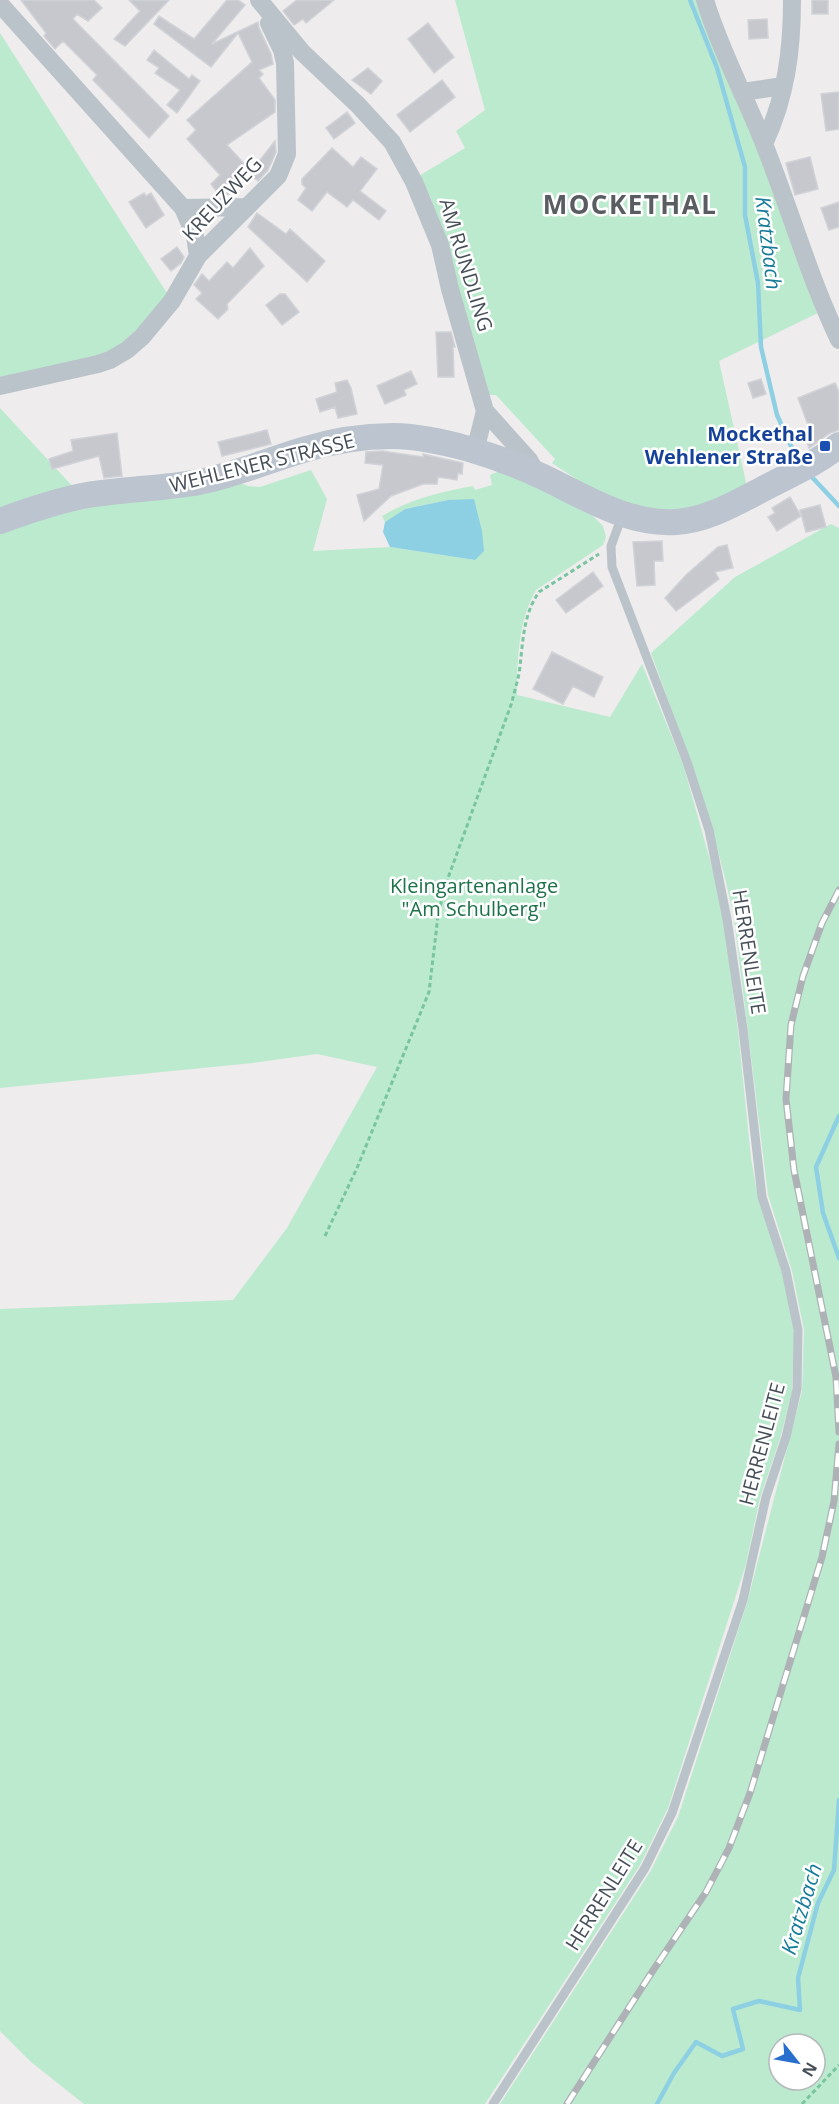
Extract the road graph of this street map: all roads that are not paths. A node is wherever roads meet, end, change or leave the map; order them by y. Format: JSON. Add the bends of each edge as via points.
{"nodes":[{"id":1,"x":259,"y":0,"type":"edge"},
{"id":2,"x":705,"y":0,"type":"edge"},
{"id":3,"x":792,"y":0,"type":"edge"},
{"id":4,"x":0,"y":4,"type":"edge"},
{"id":5,"x":783,"y":86,"type":"junction"},
{"id":6,"x":742,"y":92,"type":"junction"},
{"id":7,"x":764,"y":144,"type":"junction"},
{"id":8,"x":246,"y":207,"type":"junction"},
{"id":9,"x":183,"y":208,"type":"junction"},
{"id":10,"x":198,"y":256,"type":"junction"},
{"id":11,"x":839,"y":340,"type":"edge"},
{"id":12,"x":0,"y":386,"type":"edge"},
{"id":13,"x":485,"y":411,"type":"junction"},
{"id":14,"x":839,"y":445,"type":"edge"},
{"id":15,"x":475,"y":451,"type":"junction"},
{"id":16,"x":538,"y":474,"type":"junction"},
{"id":17,"x":622,"y":515,"type":"junction"},
{"id":18,"x":0,"y":521,"type":"edge"},
{"id":19,"x":493,"y":2104,"type":"edge"}],
"edges":[{"from":1,"to":8,"type":"street","name":"KREUZWEG","via":[[285,63],[287,154],[278,176]]},
{"from":1,"to":13,"type":"street","name":"AM RUNDLING","via":[[302,52],[392,142],[414,182],[440,245]]},
{"from":2,"to":6,"type":"street","via":[[713,28]]},
{"from":3,"to":5,"type":"street","via":[[792,34]]},
{"from":4,"to":9,"type":"street"},
{"from":5,"to":6,"type":"street"},
{"from":5,"to":7,"type":"street","via":[[777,117]]},
{"from":6,"to":7,"type":"street"},
{"from":7,"to":11,"type":"street"},
{"from":8,"to":9,"type":"street"},
{"from":8,"to":10,"type":"street","name":"KREUZWEG"},
{"from":9,"to":10,"type":"street","via":[[195,236]]},
{"from":10,"to":12,"type":"street","name":"KREUZWEG","via":[[172,301],[127,350],[98,364]]},
{"from":13,"to":15,"type":"street"},
{"from":13,"to":16,"type":"street","name":"AM RUNDLING"},
{"from":14,"to":17,"type":"street","name":"WEHLENER STRASSE","via":[[734,504],[699,518],[658,522]]},
{"from":15,"to":16,"type":"street","name":"WEHLENER STRASSE"},
{"from":15,"to":18,"type":"street","name":"WEHLENER STRASSE","via":[[417,438],[346,439],[201,482],[84,496],[42,505]]},
{"from":16,"to":17,"type":"street","name":"WEHLENER STRASSE"},
{"from":17,"to":19,"type":"lane","name":"HERRENLEITE","via":[[611,546],[612,567],[687,762],[709,830],[719,878],[743,1029],[762,1197],[786,1271],[798,1330],[797,1389],[742,1600],[672,1814],[645,1868]]}]}
